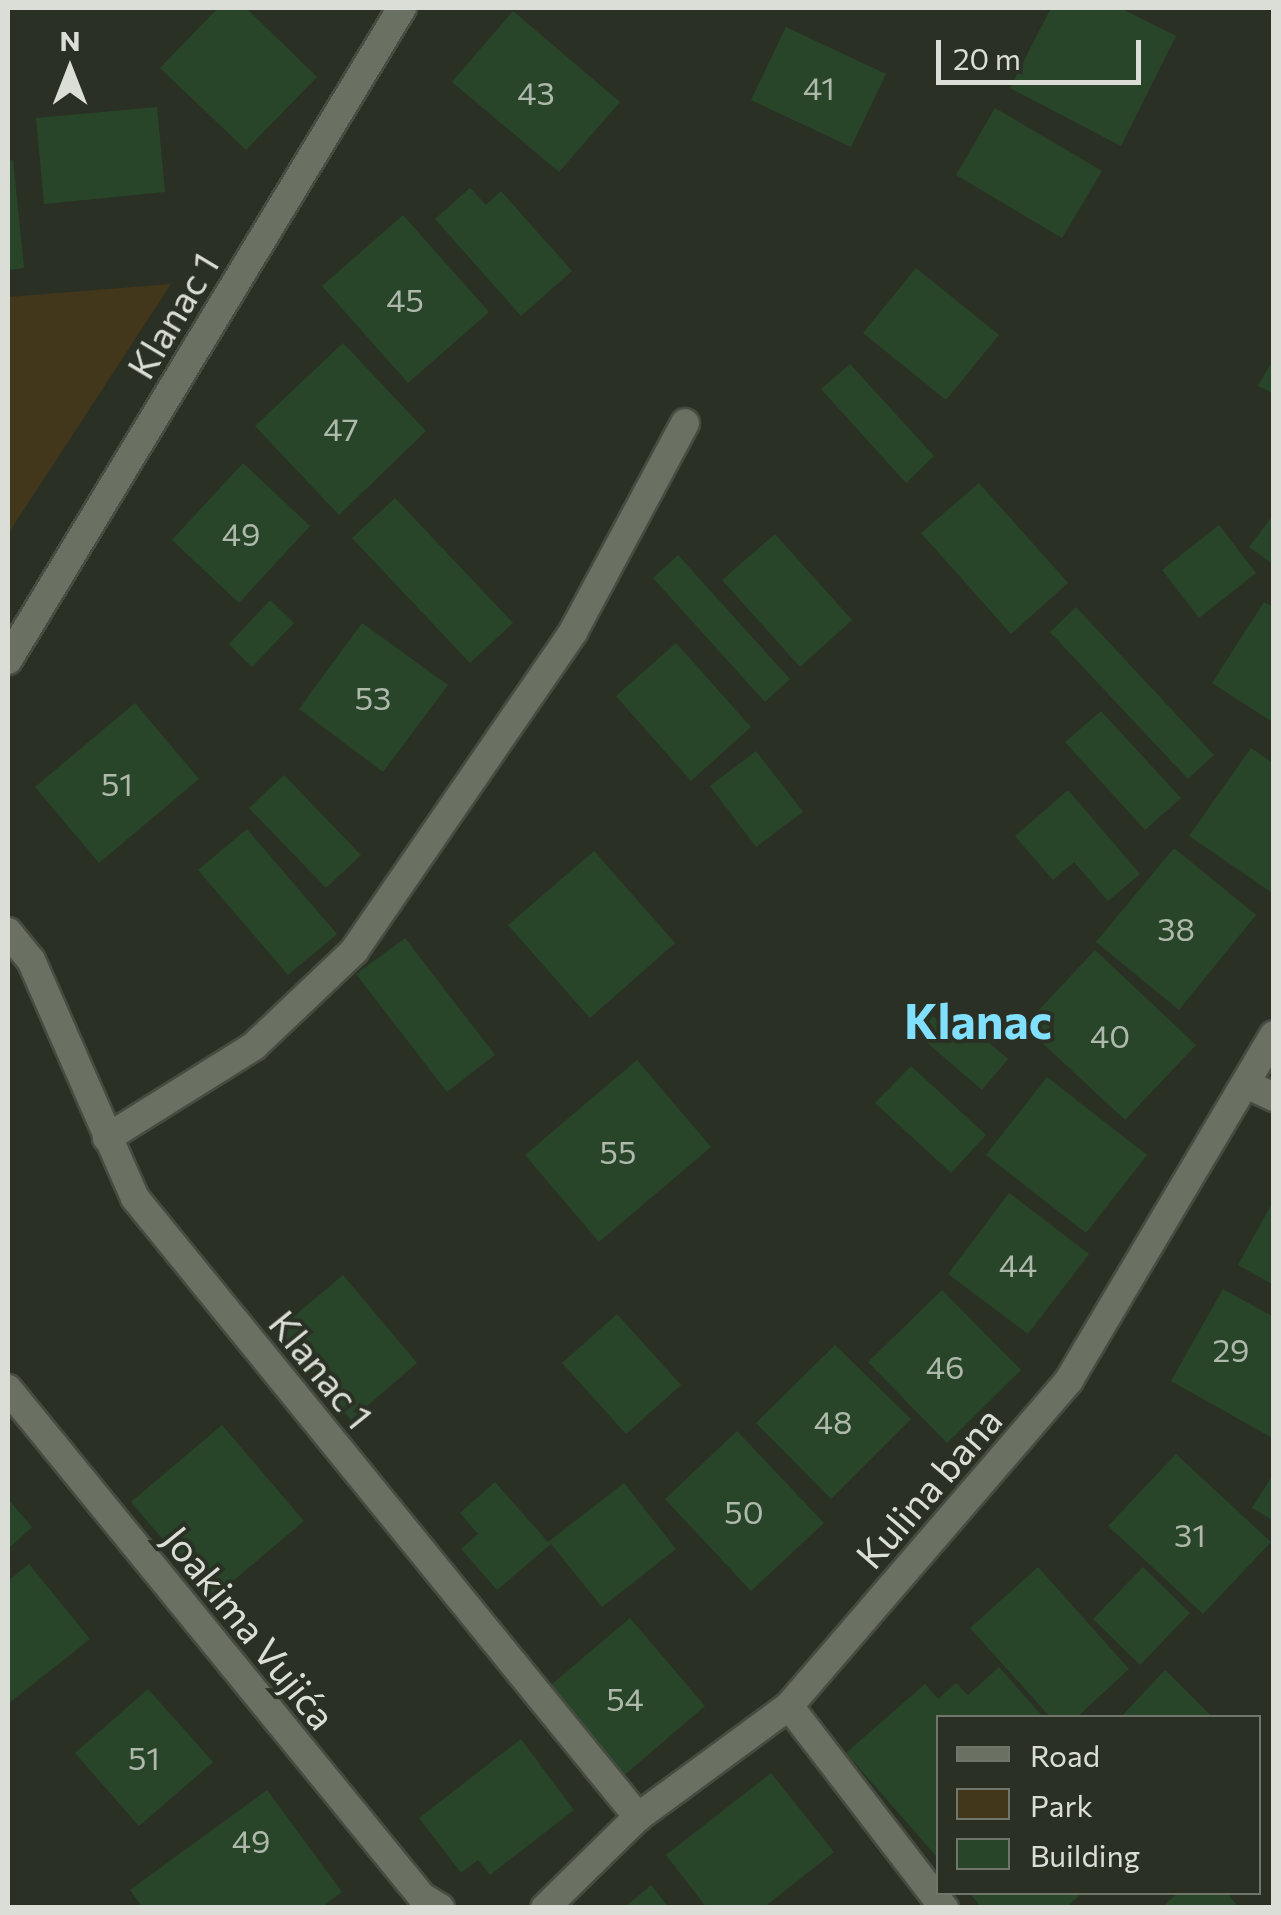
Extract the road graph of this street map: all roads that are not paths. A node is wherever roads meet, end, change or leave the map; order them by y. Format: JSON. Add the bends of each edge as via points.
{"nodes":[{"id":1,"x":402,"y":8,"type":"edge"},
{"id":2,"x":685,"y":423,"type":"dead end"},
{"id":3,"x":8,"y":660,"type":"edge"},
{"id":4,"x":8,"y":932,"type":"edge"},
{"id":5,"x":1274,"y":1035,"type":"edge"},
{"id":6,"x":1246,"y":1084,"type":"junction"},
{"id":7,"x":1274,"y":1097,"type":"edge"},
{"id":8,"x":107,"y":1138,"type":"junction"},
{"id":9,"x":8,"y":1389,"type":"edge"},
{"id":10,"x":789,"y":1706,"type":"junction"},
{"id":11,"x":638,"y":1816,"type":"junction"},
{"id":12,"x":440,"y":1908,"type":"edge"},
{"id":13,"x":545,"y":1908,"type":"edge"},
{"id":14,"x":944,"y":1908,"type":"edge"}],
"edges":[{"from":1,"to":3,"type":"street","name":"Klanac 1"},
{"from":2,"to":8,"type":"street","via":[[574,632],[354,951],[254,1046]]},
{"from":4,"to":8,"type":"street","name":"Klanac 1","via":[[30,960]]},
{"from":5,"to":6,"type":"street","name":"Kulina bana"},
{"from":6,"to":7,"type":"street"},
{"from":6,"to":10,"type":"street","name":"Kulina bana","via":[[1069,1380]]},
{"from":8,"to":11,"type":"street","name":"Klanac 1","via":[[134,1198]]},
{"from":9,"to":12,"type":"street","name":"Joakima Vujića","via":[[422,1896]]},
{"from":10,"to":11,"type":"street","name":"Kulina bana"},
{"from":10,"to":14,"type":"street"},
{"from":11,"to":13,"type":"street","name":"Kulina bana"}]}
